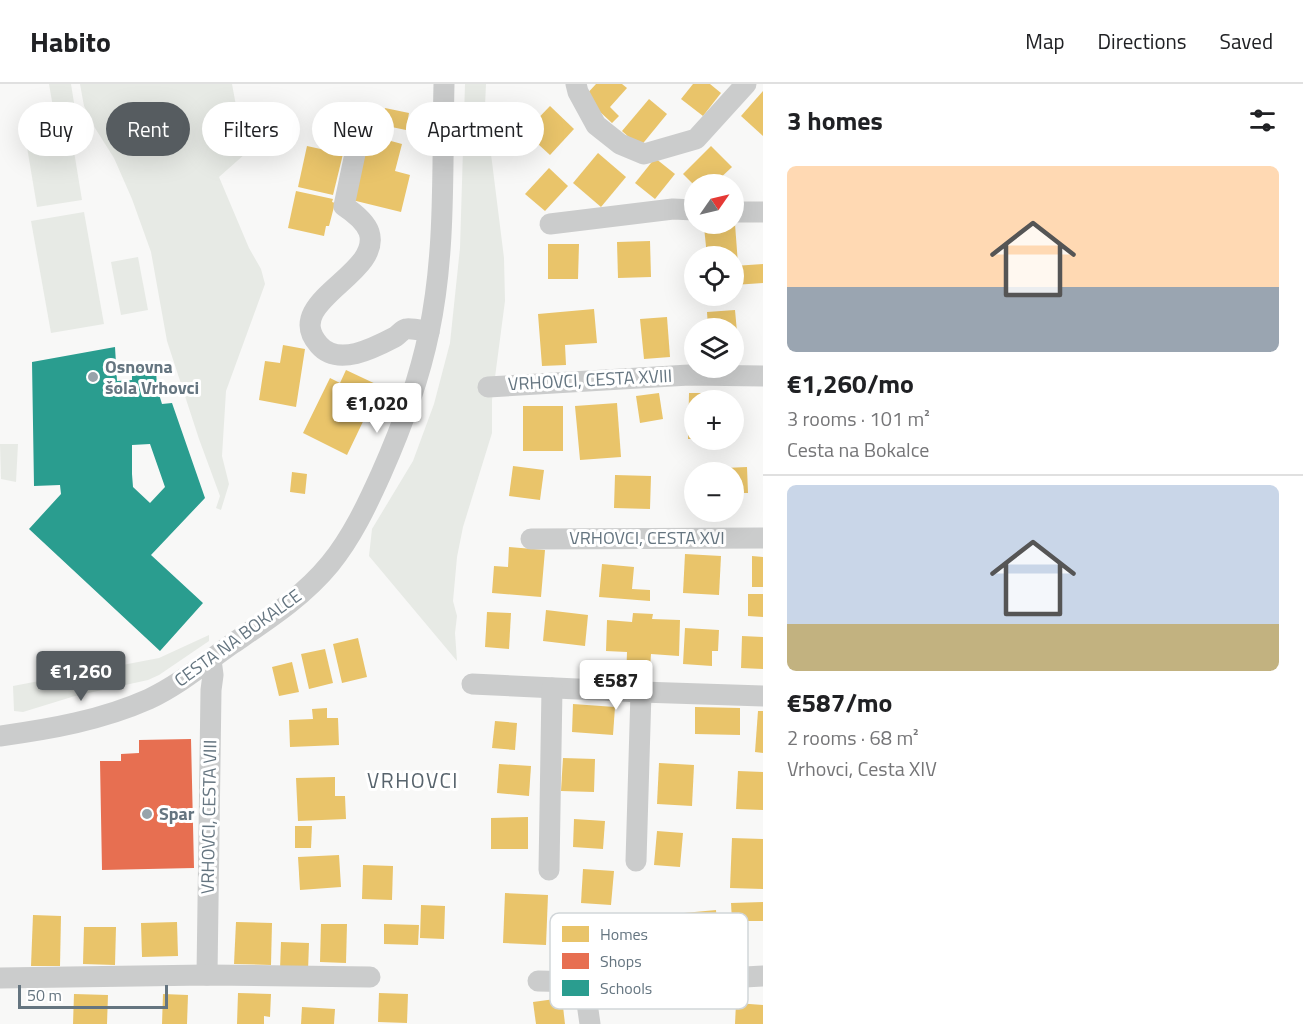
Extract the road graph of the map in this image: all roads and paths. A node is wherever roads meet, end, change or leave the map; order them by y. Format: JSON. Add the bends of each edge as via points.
{"nodes":[{"id":1,"x":444,"y":84,"type":"edge"},
{"id":2,"x":576,"y":84,"type":"edge"},
{"id":3,"x":747,"y":84,"type":"edge"},
{"id":4,"x":355,"y":156,"type":"edge"},
{"id":5,"x":684,"y":210,"type":"edge"},
{"id":6,"x":744,"y":212,"type":"edge"},
{"id":7,"x":763,"y":212,"type":"edge"},
{"id":8,"x":550,"y":224,"type":"dead end"},
{"id":9,"x":429,"y":332,"type":"junction"},
{"id":10,"x":763,"y":376,"type":"edge"},
{"id":11,"x":488,"y":387,"type":"dead end"},
{"id":12,"x":531,"y":538,"type":"dead end"},
{"id":13,"x":763,"y":538,"type":"edge"},
{"id":14,"x":211,"y":660,"type":"junction"},
{"id":15,"x":472,"y":684,"type":"dead end"},
{"id":16,"x":552,"y":688,"type":"junction"},
{"id":17,"x":640,"y":692,"type":"junction"},
{"id":18,"x":763,"y":696,"type":"edge"},
{"id":19,"x":0,"y":736,"type":"edge"},
{"id":20,"x":636,"y":861,"type":"dead end"},
{"id":21,"x":549,"y":870,"type":"dead end"},
{"id":22,"x":207,"y":975,"type":"junction"},
{"id":23,"x":763,"y":976,"type":"edge"},
{"id":24,"x":748,"y":977,"type":"edge"},
{"id":25,"x":0,"y":978,"type":"edge"},
{"id":26,"x":370,"y":978,"type":"dead end"},
{"id":27,"x":538,"y":981,"type":"dead end"},
{"id":28,"x":550,"y":981,"type":"edge"},
{"id":29,"x":588,"y":1009,"type":"edge"},
{"id":30,"x":590,"y":1024,"type":"edge"}],
"edges":[{"from":1,"to":9,"type":"street","name":"CESTA NA BOKALCE","via":[[440,222]]},
{"from":2,"to":3,"type":"street","via":[[596,125],[620,144],[644,154],[696,139]]},
{"from":4,"to":9,"type":"street","via":[[344,206],[363,223],[370,240],[362,260],[314,311],[308,324],[312,335],[324,350],[334,355],[362,352],[406,329]]},
{"from":5,"to":8,"type":"street"},
{"from":6,"to":7,"type":"street"},
{"from":9,"to":14,"type":"street","name":"CESTA NA BOKALCE","via":[[400,429],[350,538],[309,586]]},
{"from":10,"to":11,"type":"street","name":"VRHOVCI, CESTA XVIII","via":[[689,375]]},
{"from":12,"to":13,"type":"street","name":"VRHOVCI, CESTA XVI"},
{"from":14,"to":19,"type":"street","name":"CESTA NA BOKALCE","via":[[165,690],[112,713]]},
{"from":14,"to":22,"type":"street","name":"VRHOVCI, CESTA VIII"},
{"from":15,"to":16,"type":"street"},
{"from":16,"to":17,"type":"street"},
{"from":16,"to":21,"type":"street"},
{"from":17,"to":18,"type":"street"},
{"from":17,"to":20,"type":"street"},
{"from":22,"to":25,"type":"street"},
{"from":22,"to":26,"type":"street"},
{"from":23,"to":24,"type":"street"},
{"from":27,"to":28,"type":"street"},
{"from":29,"to":30,"type":"street"}]}
